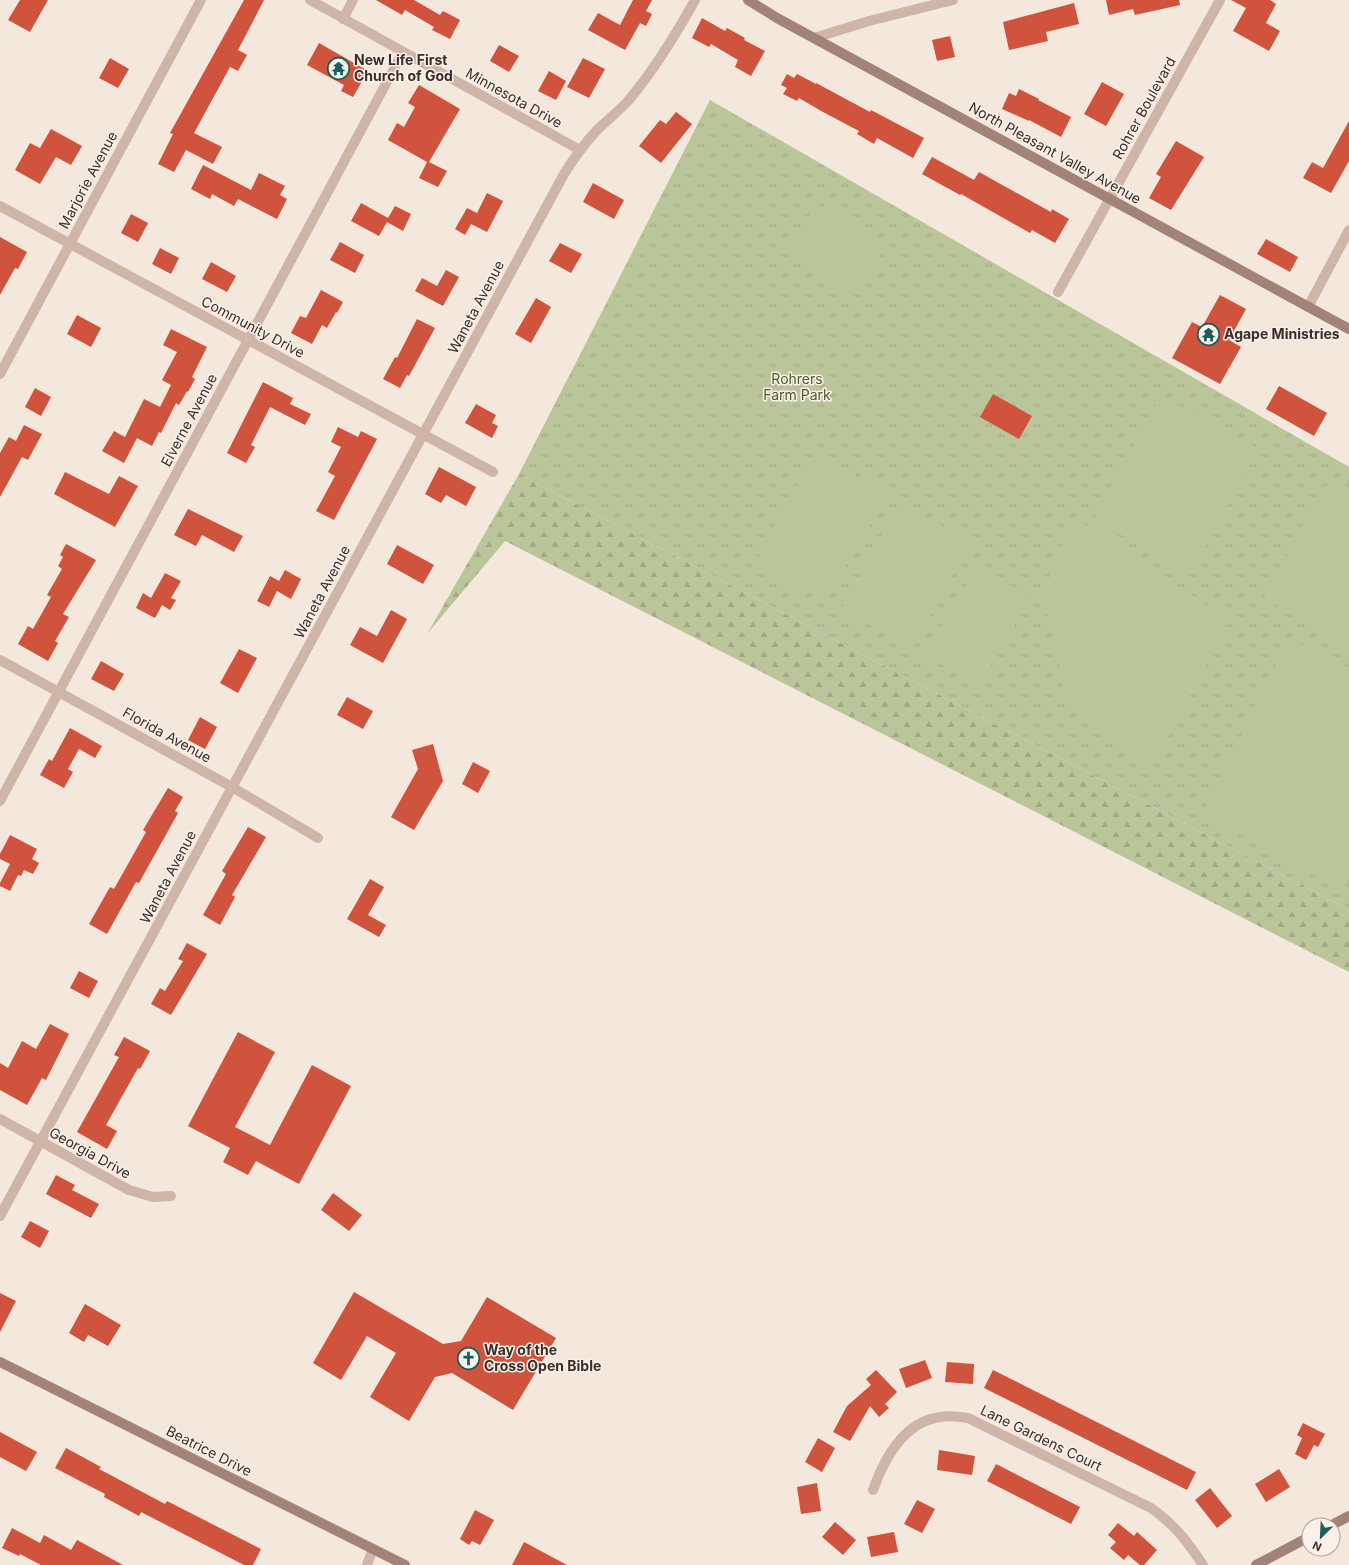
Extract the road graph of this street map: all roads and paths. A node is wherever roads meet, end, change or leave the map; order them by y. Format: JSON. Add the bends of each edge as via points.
{"nodes":[{"id":1,"x":201,"y":0,"type":"edge"},
{"id":2,"x":310,"y":0,"type":"edge"},
{"id":3,"x":354,"y":0,"type":"edge"},
{"id":4,"x":695,"y":0,"type":"edge"},
{"id":5,"x":748,"y":0,"type":"edge"},
{"id":6,"x":953,"y":0,"type":"edge"},
{"id":7,"x":1220,"y":0,"type":"edge"},
{"id":8,"x":343,"y":19,"type":"junction"},
{"id":9,"x":814,"y":38,"type":"junction"},
{"id":10,"x":403,"y":52,"type":"junction"},
{"id":11,"x":580,"y":150,"type":"junction"},
{"id":12,"x":1110,"y":199,"type":"junction"},
{"id":13,"x":0,"y":206,"type":"edge"},
{"id":14,"x":1349,"y":230,"type":"edge"},
{"id":15,"x":70,"y":244,"type":"junction"},
{"id":16,"x":1058,"y":292,"type":"dead end"},
{"id":17,"x":1308,"y":307,"type":"junction"},
{"id":18,"x":1349,"y":329,"type":"edge"},
{"id":19,"x":248,"y":340,"type":"junction"},
{"id":20,"x":0,"y":374,"type":"edge"},
{"id":21,"x":423,"y":434,"type":"junction"},
{"id":22,"x":494,"y":472,"type":"dead end"},
{"id":23,"x":0,"y":660,"type":"edge"},
{"id":24,"x":59,"y":692,"type":"junction"},
{"id":25,"x":232,"y":787,"type":"junction"},
{"id":26,"x":0,"y":801,"type":"edge"},
{"id":27,"x":318,"y":838,"type":"dead end"},
{"id":28,"x":0,"y":1119,"type":"edge"},
{"id":29,"x":40,"y":1142,"type":"junction"},
{"id":30,"x":171,"y":1196,"type":"dead end"},
{"id":31,"x":0,"y":1216,"type":"edge"},
{"id":32,"x":0,"y":1362,"type":"edge"},
{"id":33,"x":873,"y":1490,"type":"dead end"},
{"id":34,"x":1301,"y":1541,"type":"edge"},
{"id":35,"x":373,"y":1549,"type":"junction"},
{"id":36,"x":367,"y":1565,"type":"edge"},
{"id":37,"x":405,"y":1565,"type":"edge"},
{"id":38,"x":1203,"y":1565,"type":"edge"},
{"id":39,"x":1256,"y":1565,"type":"edge"}],
"edges":[{"from":1,"to":15,"type":"street","name":"Marjorie Avenue"},
{"from":2,"to":8,"type":"street","name":"Minnesota Drive"},
{"from":3,"to":8,"type":"street"},
{"from":4,"to":11,"type":"street","name":"Waneta Avenue","via":[[649,75]]},
{"from":5,"to":9,"type":"street","name":"North Pleasant Valley Avenue"},
{"from":6,"to":9,"type":"street"},
{"from":7,"to":12,"type":"street","name":"Rohrer Boulevard"},
{"from":8,"to":10,"type":"street","name":"Minnesota Drive"},
{"from":9,"to":12,"type":"street","name":"North Pleasant Valley Avenue"},
{"from":10,"to":11,"type":"street","name":"Minnesota Drive"},
{"from":10,"to":19,"type":"street","name":"Elverne Avenue"},
{"from":11,"to":21,"type":"street","name":"Waneta Avenue","via":[[564,174]]},
{"from":12,"to":16,"type":"street","name":"Rohrer Boulevard"},
{"from":12,"to":17,"type":"street","name":"North Pleasant Valley Avenue"},
{"from":13,"to":15,"type":"street","name":"Community Drive"},
{"from":14,"to":17,"type":"street"},
{"from":15,"to":19,"type":"street","name":"Community Drive"},
{"from":15,"to":20,"type":"street","name":"Marjorie Avenue"},
{"from":17,"to":18,"type":"street","name":"North Pleasant Valley Avenue"},
{"from":19,"to":21,"type":"street","name":"Community Drive"},
{"from":19,"to":24,"type":"street","name":"Elverne Avenue"},
{"from":21,"to":22,"type":"street","name":"Community Drive"},
{"from":21,"to":25,"type":"street","name":"Waneta Avenue"},
{"from":23,"to":24,"type":"street","name":"Florida Avenue"},
{"from":24,"to":25,"type":"street","name":"Florida Avenue"},
{"from":24,"to":26,"type":"street","name":"Elverne Avenue"},
{"from":25,"to":27,"type":"street","name":"Florida Avenue"},
{"from":25,"to":29,"type":"street","name":"Waneta Avenue"},
{"from":28,"to":29,"type":"street","name":"Georgia Drive"},
{"from":29,"to":30,"type":"street","name":"Georgia Drive","via":[[129,1190],[153,1197]]},
{"from":29,"to":31,"type":"street","name":"Waneta Avenue"},
{"from":32,"to":35,"type":"street","name":"Beatrice Drive"},
{"from":33,"to":38,"type":"street","name":"Lane Gardens Court","via":[[888,1457],[912,1429],[934,1418],[968,1418],[1151,1508],[1166,1518],[1183,1536]]},
{"from":34,"to":39,"type":"street"},
{"from":35,"to":36,"type":"street"},
{"from":35,"to":37,"type":"street","name":"Beatrice Drive"}]}
